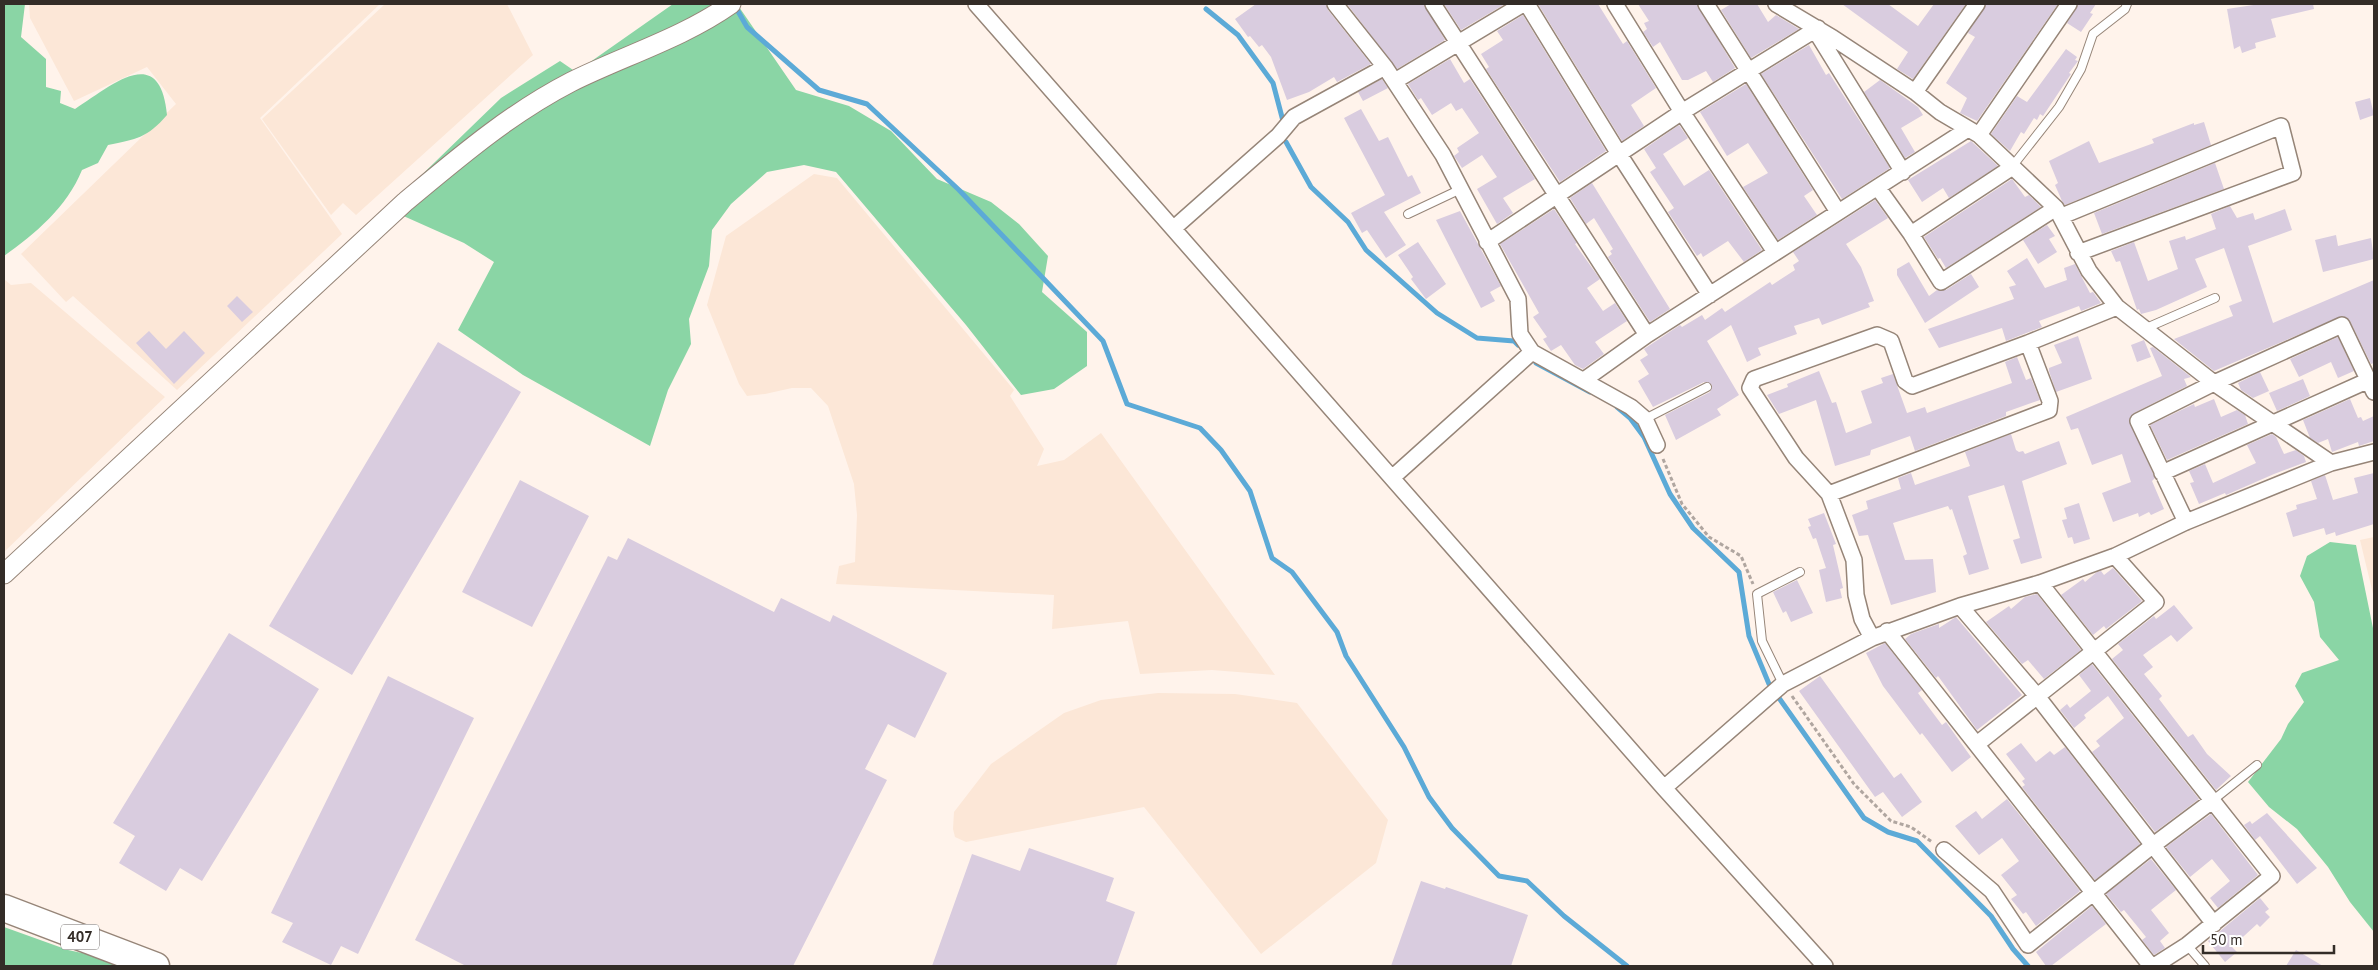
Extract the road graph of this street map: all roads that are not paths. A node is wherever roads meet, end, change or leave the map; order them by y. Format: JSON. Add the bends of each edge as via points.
{"nodes":[{"id":1,"x":731,"y":4,"type":"edge"},
{"id":2,"x":976,"y":4,"type":"edge"},
{"id":3,"x":1335,"y":4,"type":"edge"},
{"id":4,"x":1434,"y":4,"type":"edge"},
{"id":5,"x":1523,"y":4,"type":"edge"},
{"id":6,"x":1527,"y":4,"type":"edge"},
{"id":7,"x":1615,"y":4,"type":"edge"},
{"id":8,"x":1706,"y":4,"type":"edge"},
{"id":9,"x":1776,"y":4,"type":"edge"},
{"id":10,"x":1977,"y":4,"type":"edge"},
{"id":11,"x":2069,"y":4,"type":"edge"},
{"id":12,"x":2127,"y":4,"type":"edge"},
{"id":13,"x":1816,"y":29,"type":"junction"},
{"id":14,"x":1458,"y":43,"type":"junction"},
{"id":15,"x":1385,"y":67,"type":"junction"},
{"id":16,"x":1748,"y":71,"type":"junction"},
{"id":17,"x":1395,"y":81,"type":"junction"},
{"id":18,"x":1915,"y":92,"type":"junction"},
{"id":19,"x":1682,"y":112,"type":"junction"},
{"id":20,"x":1974,"y":132,"type":"junction"},
{"id":21,"x":1618,"y":154,"type":"junction"},
{"id":22,"x":2011,"y":168,"type":"junction"},
{"id":23,"x":1903,"y":172,"type":"junction"},
{"id":24,"x":1461,"y":188,"type":"junction"},
{"id":25,"x":1878,"y":188,"type":"junction"},
{"id":26,"x":1556,"y":196,"type":"junction"},
{"id":27,"x":1838,"y":212,"type":"junction"},
{"id":28,"x":2059,"y":212,"type":"junction"},
{"id":29,"x":1408,"y":214,"type":"dead end"},
{"id":30,"x":1174,"y":228,"type":"junction"},
{"id":31,"x":1911,"y":234,"type":"junction"},
{"id":32,"x":1487,"y":242,"type":"junction"},
{"id":33,"x":1775,"y":252,"type":"junction"},
{"id":34,"x":2078,"y":253,"type":"junction"},
{"id":35,"x":1710,"y":295,"type":"junction"},
{"id":36,"x":2215,"y":298,"type":"dead end"},
{"id":37,"x":2117,"y":306,"type":"junction"},
{"id":38,"x":2144,"y":329,"type":"junction"},
{"id":39,"x":1647,"y":335,"type":"junction"},
{"id":40,"x":2028,"y":343,"type":"junction"},
{"id":41,"x":1532,"y":352,"type":"junction"},
{"id":42,"x":1584,"y":380,"type":"junction"},
{"id":43,"x":2214,"y":383,"type":"junction"},
{"id":44,"x":2372,"y":386,"type":"edge"},
{"id":45,"x":1707,"y":387,"type":"dead end"},
{"id":46,"x":1645,"y":419,"type":"junction"},
{"id":47,"x":2273,"y":423,"type":"junction"},
{"id":48,"x":1657,"y":445,"type":"road end"},
{"id":49,"x":2374,"y":452,"type":"edge"},
{"id":50,"x":2331,"y":463,"type":"junction"},
{"id":51,"x":2162,"y":473,"type":"junction"},
{"id":52,"x":1393,"y":477,"type":"junction"},
{"id":53,"x":1830,"y":494,"type":"junction"},
{"id":54,"x":2186,"y":522,"type":"junction"},
{"id":55,"x":2115,"y":556,"type":"junction"},
{"id":56,"x":1800,"y":572,"type":"dead end"},
{"id":57,"x":4,"y":574,"type":"edge"},
{"id":58,"x":2040,"y":583,"type":"junction"},
{"id":59,"x":1960,"y":606,"type":"junction"},
{"id":60,"x":1887,"y":631,"type":"junction"},
{"id":61,"x":1872,"y":638,"type":"junction"},
{"id":62,"x":2094,"y":652,"type":"junction"},
{"id":63,"x":1783,"y":684,"type":"junction"},
{"id":64,"x":2036,"y":696,"type":"junction"},
{"id":65,"x":1977,"y":744,"type":"junction"},
{"id":66,"x":2256,"y":765,"type":"dead end"},
{"id":67,"x":1664,"y":788,"type":"junction"},
{"id":68,"x":2212,"y":801,"type":"junction"},
{"id":69,"x":2152,"y":846,"type":"junction"},
{"id":70,"x":1944,"y":850,"type":"road end"},
{"id":71,"x":2094,"y":894,"type":"junction"},
{"id":72,"x":4,"y":908,"type":"edge"},
{"id":73,"x":2214,"y":924,"type":"junction"},
{"id":74,"x":2187,"y":946,"type":"junction"},
{"id":75,"x":156,"y":966,"type":"edge"},
{"id":76,"x":1825,"y":966,"type":"edge"},
{"id":77,"x":2152,"y":966,"type":"edge"},
{"id":78,"x":2205,"y":966,"type":"edge"}],
"edges":[{"from":1,"to":57,"type":"street","via":[[657,43],[571,82],[517,113],[474,145],[406,202]]},
{"from":2,"to":30,"type":"street"},
{"from":3,"to":15,"type":"street"},
{"from":4,"to":14,"type":"street"},
{"from":5,"to":14,"type":"street"},
{"from":6,"to":21,"type":"street"},
{"from":7,"to":19,"type":"street"},
{"from":8,"to":16,"type":"street"},
{"from":9,"to":13,"type":"street"},
{"from":10,"to":18,"type":"street"},
{"from":11,"to":20,"type":"street"},
{"from":12,"to":22,"type":"lane","via":[[2092,34],[2081,68],[2059,107]]},
{"from":13,"to":16,"type":"street"},
{"from":13,"to":18,"type":"street"},
{"from":13,"to":23,"type":"street"},
{"from":14,"to":17,"type":"street"},
{"from":14,"to":26,"type":"street"},
{"from":15,"to":17,"type":"street"},
{"from":15,"to":30,"type":"street","via":[[1294,117],[1278,136]]},
{"from":16,"to":19,"type":"street"},
{"from":16,"to":27,"type":"street"},
{"from":17,"to":24,"type":"street","via":[[1444,155]]},
{"from":18,"to":20,"type":"street","via":[[1940,112]]},
{"from":19,"to":21,"type":"street"},
{"from":19,"to":33,"type":"street"},
{"from":20,"to":22,"type":"street"},
{"from":20,"to":23,"type":"street"},
{"from":21,"to":26,"type":"street"},
{"from":21,"to":35,"type":"street"},
{"from":22,"to":28,"type":"street"},
{"from":22,"to":31,"type":"street"},
{"from":23,"to":25,"type":"street"},
{"from":24,"to":29,"type":"lane"},
{"from":24,"to":32,"type":"street"},
{"from":25,"to":27,"type":"street"},
{"from":25,"to":31,"type":"street"},
{"from":26,"to":32,"type":"street"},
{"from":26,"to":39,"type":"street"},
{"from":27,"to":33,"type":"street"},
{"from":28,"to":31,"type":"street","via":[[1941,282]]},
{"from":28,"to":34,"type":"street"},
{"from":28,"to":34,"type":"street","via":[[2281,126],[2293,173]]},
{"from":30,"to":52,"type":"street"},
{"from":32,"to":41,"type":"street","via":[[1518,299],[1520,334]]},
{"from":33,"to":35,"type":"street"},
{"from":34,"to":37,"type":"street"},
{"from":35,"to":39,"type":"street"},
{"from":36,"to":38,"type":"lane"},
{"from":37,"to":38,"type":"street"},
{"from":37,"to":40,"type":"street"},
{"from":38,"to":43,"type":"street"},
{"from":39,"to":42,"type":"street"},
{"from":40,"to":53,"type":"street","via":[[2050,402],[2049,410]]},
{"from":40,"to":53,"type":"street","via":[[1912,386],[1905,382],[1891,341],[1877,335],[1754,379],[1750,388],[1796,458]]},
{"from":41,"to":42,"type":"street"},
{"from":41,"to":52,"type":"street"},
{"from":42,"to":46,"type":"street","via":[[1631,407]]},
{"from":43,"to":44,"type":"street","via":[[2342,325]]},
{"from":43,"to":47,"type":"street"},
{"from":43,"to":51,"type":"street","via":[[2138,421]]},
{"from":44,"to":47,"type":"street"},
{"from":45,"to":46,"type":"lane"},
{"from":46,"to":48,"type":"street"},
{"from":47,"to":50,"type":"street"},
{"from":47,"to":51,"type":"street"},
{"from":49,"to":50,"type":"street"},
{"from":50,"to":54,"type":"street"},
{"from":51,"to":54,"type":"street"},
{"from":52,"to":67,"type":"street"},
{"from":53,"to":61,"type":"street","via":[[1854,560],[1856,595],[1862,619]]},
{"from":54,"to":55,"type":"street"},
{"from":55,"to":58,"type":"street"},
{"from":55,"to":62,"type":"street","via":[[2156,602]]},
{"from":56,"to":63,"type":"lane","via":[[1757,594],[1762,641]]},
{"from":58,"to":59,"type":"street"},
{"from":58,"to":62,"type":"street"},
{"from":59,"to":60,"type":"street"},
{"from":59,"to":64,"type":"street"},
{"from":60,"to":61,"type":"street"},
{"from":60,"to":65,"type":"street"},
{"from":61,"to":63,"type":"street"},
{"from":62,"to":64,"type":"street"},
{"from":62,"to":68,"type":"street"},
{"from":63,"to":67,"type":"street"},
{"from":64,"to":65,"type":"street"},
{"from":64,"to":69,"type":"street"},
{"from":65,"to":71,"type":"street"},
{"from":66,"to":68,"type":"lane"},
{"from":67,"to":76,"type":"street"},
{"from":68,"to":69,"type":"street"},
{"from":68,"to":73,"type":"street","via":[[2272,876]]},
{"from":69,"to":71,"type":"street"},
{"from":69,"to":73,"type":"street"},
{"from":70,"to":71,"type":"street","via":[[1992,892],[2028,945]]},
{"from":71,"to":77,"type":"street"},
{"from":72,"to":75,"type":"highway","number":"407"},
{"from":73,"to":74,"type":"street"},
{"from":74,"to":77,"type":"street"},
{"from":74,"to":78,"type":"lane"}]}
